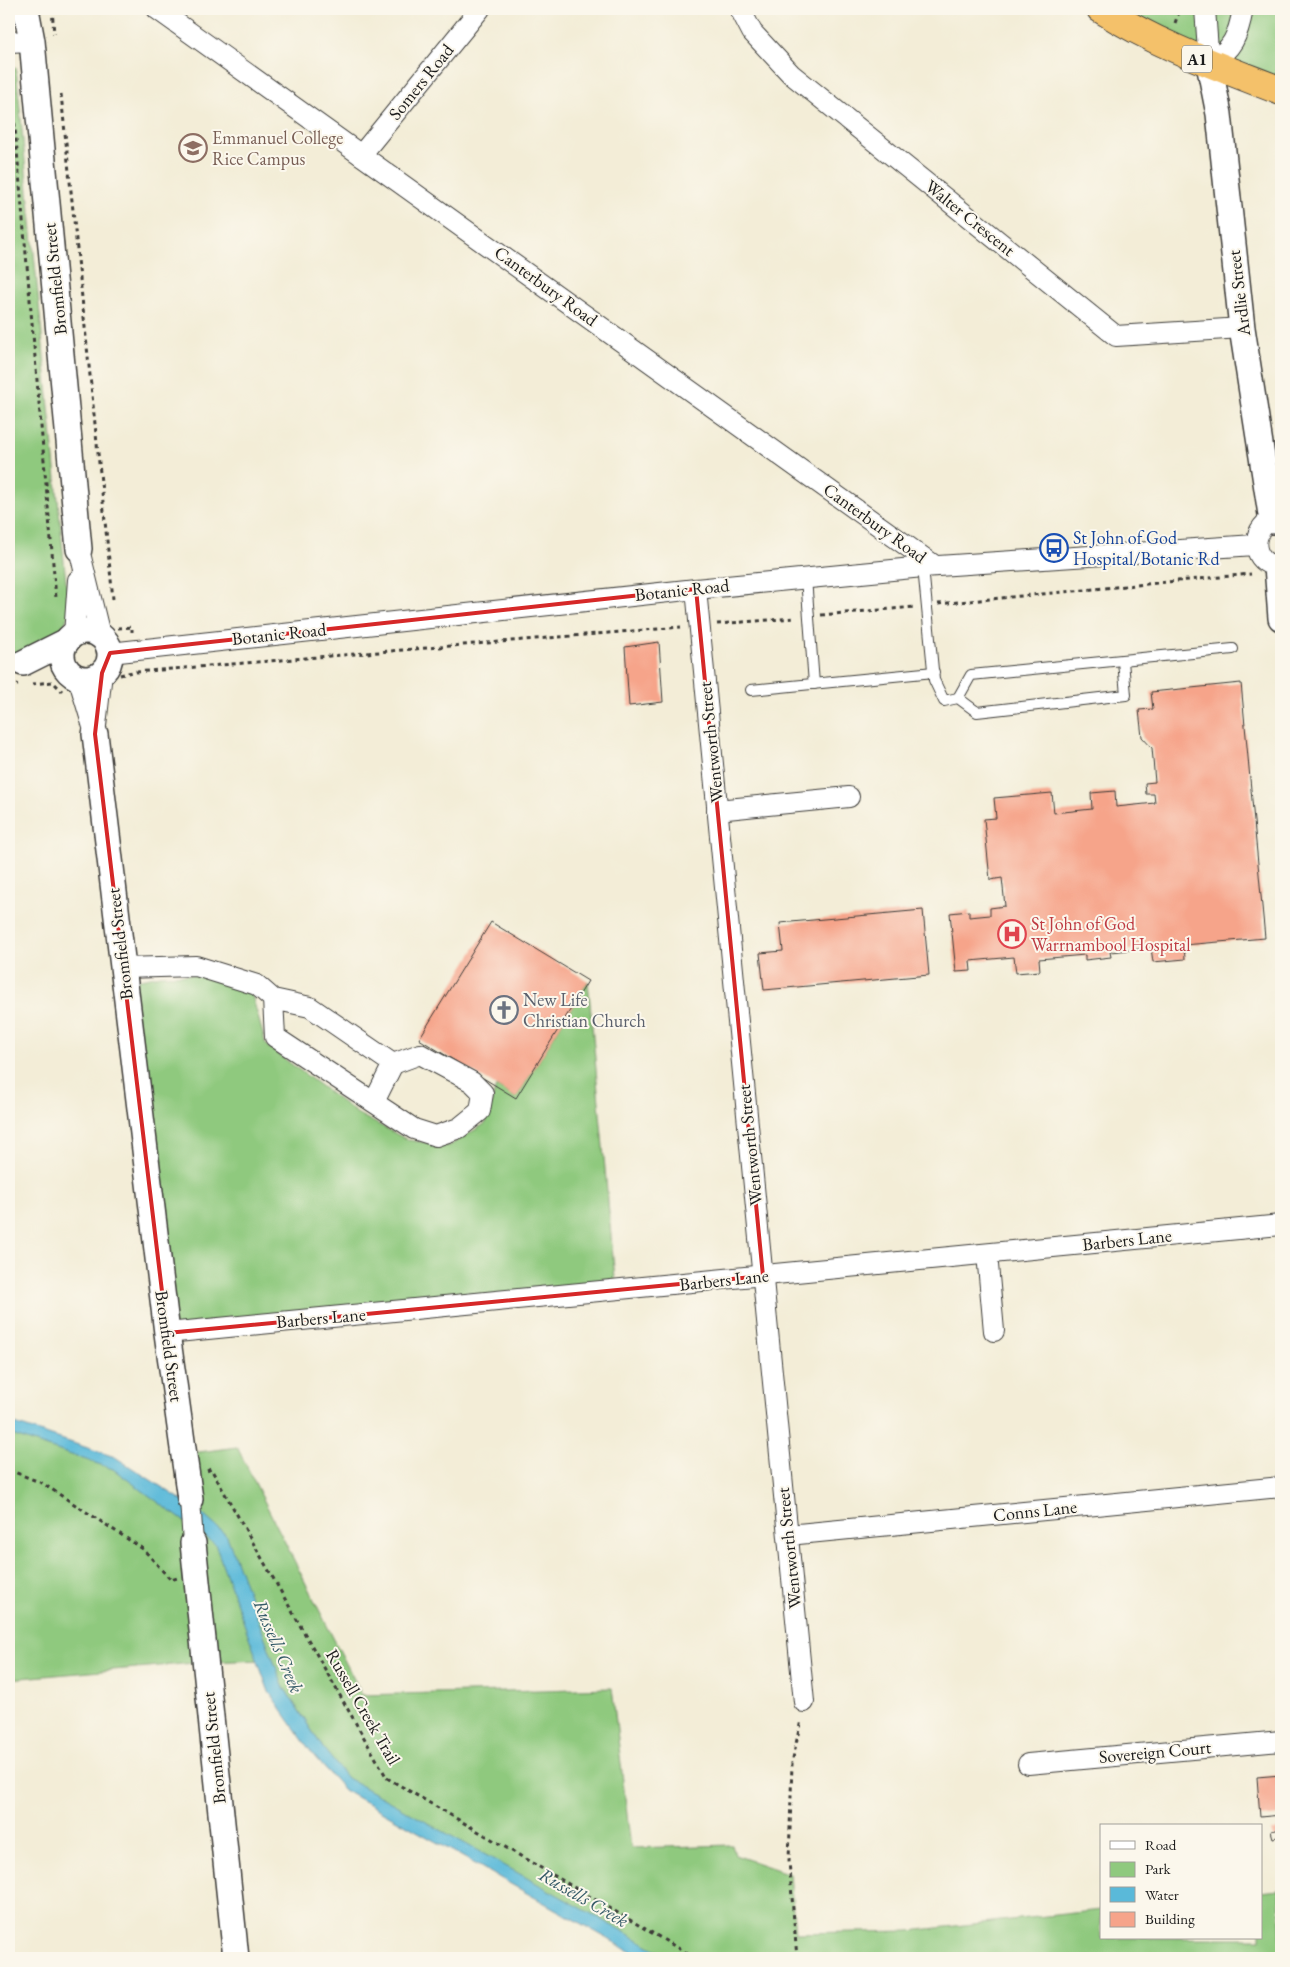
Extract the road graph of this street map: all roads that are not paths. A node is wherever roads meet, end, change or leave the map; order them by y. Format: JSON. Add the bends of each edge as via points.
{"nodes":[{"id":1,"x":26,"y":9,"type":"edge"},
{"id":2,"x":157,"y":9,"type":"edge"},
{"id":3,"x":480,"y":9,"type":"edge"},
{"id":4,"x":740,"y":9,"type":"edge"},
{"id":5,"x":1101,"y":9,"type":"edge"},
{"id":6,"x":1205,"y":9,"type":"edge"},
{"id":7,"x":1243,"y":9,"type":"edge"},
{"id":8,"x":32,"y":41,"type":"edge"},
{"id":9,"x":1209,"y":64,"type":"junction"},
{"id":10,"x":1281,"y":91,"type":"edge"},
{"id":11,"x":361,"y":154,"type":"junction"},
{"id":12,"x":1242,"y":328,"type":"junction"},
{"id":13,"x":1277,"y":521,"type":"edge"},
{"id":14,"x":1255,"y":544,"type":"junction"},
{"id":15,"x":79,"y":549,"type":"junction"},
{"id":16,"x":929,"y":566,"type":"junction"},
{"id":17,"x":1279,"y":566,"type":"edge"},
{"id":18,"x":806,"y":578,"type":"junction"},
{"id":19,"x":696,"y":589,"type":"junction"},
{"id":20,"x":1281,"y":618,"type":"edge"},
{"id":21,"x":70,"y":638,"type":"junction"},
{"id":22,"x":1233,"y":649,"type":"dead end"},
{"id":23,"x":1123,"y":660,"type":"junction"},
{"id":24,"x":91,"y":661,"type":"junction"},
{"id":25,"x":16,"y":664,"type":"edge"},
{"id":26,"x":934,"y":672,"type":"junction"},
{"id":27,"x":814,"y":684,"type":"junction"},
{"id":28,"x":751,"y":690,"type":"dead end"},
{"id":29,"x":958,"y":698,"type":"junction"},
{"id":30,"x":95,"y":734,"type":"joint"},
{"id":31,"x":849,"y":797,"type":"dead end"},
{"id":32,"x":717,"y":810,"type":"junction"},
{"id":33,"x":123,"y":968,"type":"junction"},
{"id":34,"x":273,"y":1000,"type":"junction"},
{"id":35,"x":393,"y":1064,"type":"junction"},
{"id":36,"x":374,"y":1102,"type":"junction"},
{"id":37,"x":1281,"y":1225,"type":"edge"},
{"id":38,"x":987,"y":1254,"type":"junction"},
{"id":39,"x":763,"y":1276,"type":"junction"},
{"id":40,"x":994,"y":1331,"type":"dead end"},
{"id":41,"x":166,"y":1333,"type":"junction"},
{"id":42,"x":1281,"y":1488,"type":"edge"},
{"id":43,"x":190,"y":1499,"type":"joint"},
{"id":44,"x":788,"y":1535,"type":"junction"},
{"id":45,"x":193,"y":1543,"type":"joint"},
{"id":46,"x":804,"y":1702,"type":"road end"},
{"id":47,"x":1281,"y":1740,"type":"edge"},
{"id":48,"x":1028,"y":1764,"type":"dead end"},
{"id":49,"x":236,"y":1958,"type":"edge"}],
"edges":[{"from":1,"to":8,"type":"street","name":"Bromfield Street"},
{"from":2,"to":11,"type":"street","name":"Canterbury Road"},
{"from":3,"to":11,"type":"street","name":"Somers Road"},
{"from":4,"to":12,"type":"street","name":"Walter Crescent","via":[[752,32],[791,74],[1116,336]]},
{"from":5,"to":9,"type":"highway","number":"A1"},
{"from":6,"to":9,"type":"street"},
{"from":7,"to":9,"type":"street","via":[[1240,28],[1230,48]]},
{"from":8,"to":15,"type":"street","name":"Bromfield Street"},
{"from":9,"to":10,"type":"highway","number":"A1"},
{"from":9,"to":12,"type":"street","name":"Ardlie Street","via":[[1218,106]]},
{"from":11,"to":16,"type":"street","name":"Canterbury Road"},
{"from":12,"to":13,"type":"street","name":"Ardlie Street"},
{"from":13,"to":14,"type":"street","via":[[1260,530]]},
{"from":14,"to":16,"type":"street","name":"Botanic Road"},
{"from":14,"to":17,"type":"street","via":[[1260,557],[1270,565]]},
{"from":15,"to":21,"type":"street","name":"Bromfield Street","via":[[78,604]]},
{"from":15,"to":24,"type":"street","name":"Bromfield Street"},
{"from":16,"to":18,"type":"street","name":"Botanic Road"},
{"from":16,"to":26,"type":"lane"},
{"from":17,"to":20,"type":"street"},
{"from":18,"to":19,"type":"street","name":"Botanic Road"},
{"from":18,"to":27,"type":"lane"},
{"from":19,"to":24,"type":"street","name":"Botanic Road"},
{"from":19,"to":32,"type":"street","name":"Wentworth Street"},
{"from":21,"to":24,"type":"street","via":[[62,654]]},
{"from":21,"to":24,"type":"street","via":[[86,631]]},
{"from":21,"to":25,"type":"street","name":"Botanic Road"},
{"from":22,"to":23,"type":"lane"},
{"from":23,"to":29,"type":"lane","via":[[971,675]]},
{"from":23,"to":29,"type":"lane","via":[[1126,695],[977,712]]},
{"from":24,"to":25,"type":"street","name":"Botanic Road"},
{"from":24,"to":30,"type":"street","name":"Bromfield Street"},
{"from":26,"to":27,"type":"lane"},
{"from":26,"to":29,"type":"lane","via":[[934,680],[944,700]]},
{"from":27,"to":28,"type":"lane"},
{"from":30,"to":33,"type":"street","name":"Bromfield Street"},
{"from":31,"to":32,"type":"street"},
{"from":32,"to":39,"type":"street","name":"Wentworth Street"},
{"from":33,"to":34,"type":"street","via":[[196,966],[257,985]]},
{"from":33,"to":41,"type":"street","name":"Bromfield Street"},
{"from":34,"to":35,"type":"street","via":[[310,1007]]},
{"from":34,"to":36,"type":"street","via":[[276,1037]]},
{"from":35,"to":36,"type":"street"},
{"from":35,"to":36,"type":"street","via":[[420,1054],[472,1082],[483,1093],[480,1111],[459,1128],[436,1136],[414,1129]]},
{"from":37,"to":38,"type":"street","name":"Barbers Lane"},
{"from":38,"to":39,"type":"street","name":"Barbers Lane"},
{"from":38,"to":40,"type":"street"},
{"from":39,"to":41,"type":"street","name":"Barbers Lane"},
{"from":39,"to":44,"type":"street","name":"Wentworth Street"},
{"from":41,"to":43,"type":"street","name":"Bromfield Street"},
{"from":42,"to":44,"type":"street","name":"Conns Lane"},
{"from":43,"to":45,"type":"street","name":"Bromfield Street"},
{"from":44,"to":46,"type":"street","name":"Wentworth Street"},
{"from":45,"to":49,"type":"street","name":"Bromfield Street"},
{"from":47,"to":48,"type":"street","name":"Sovereign Court"}]}
